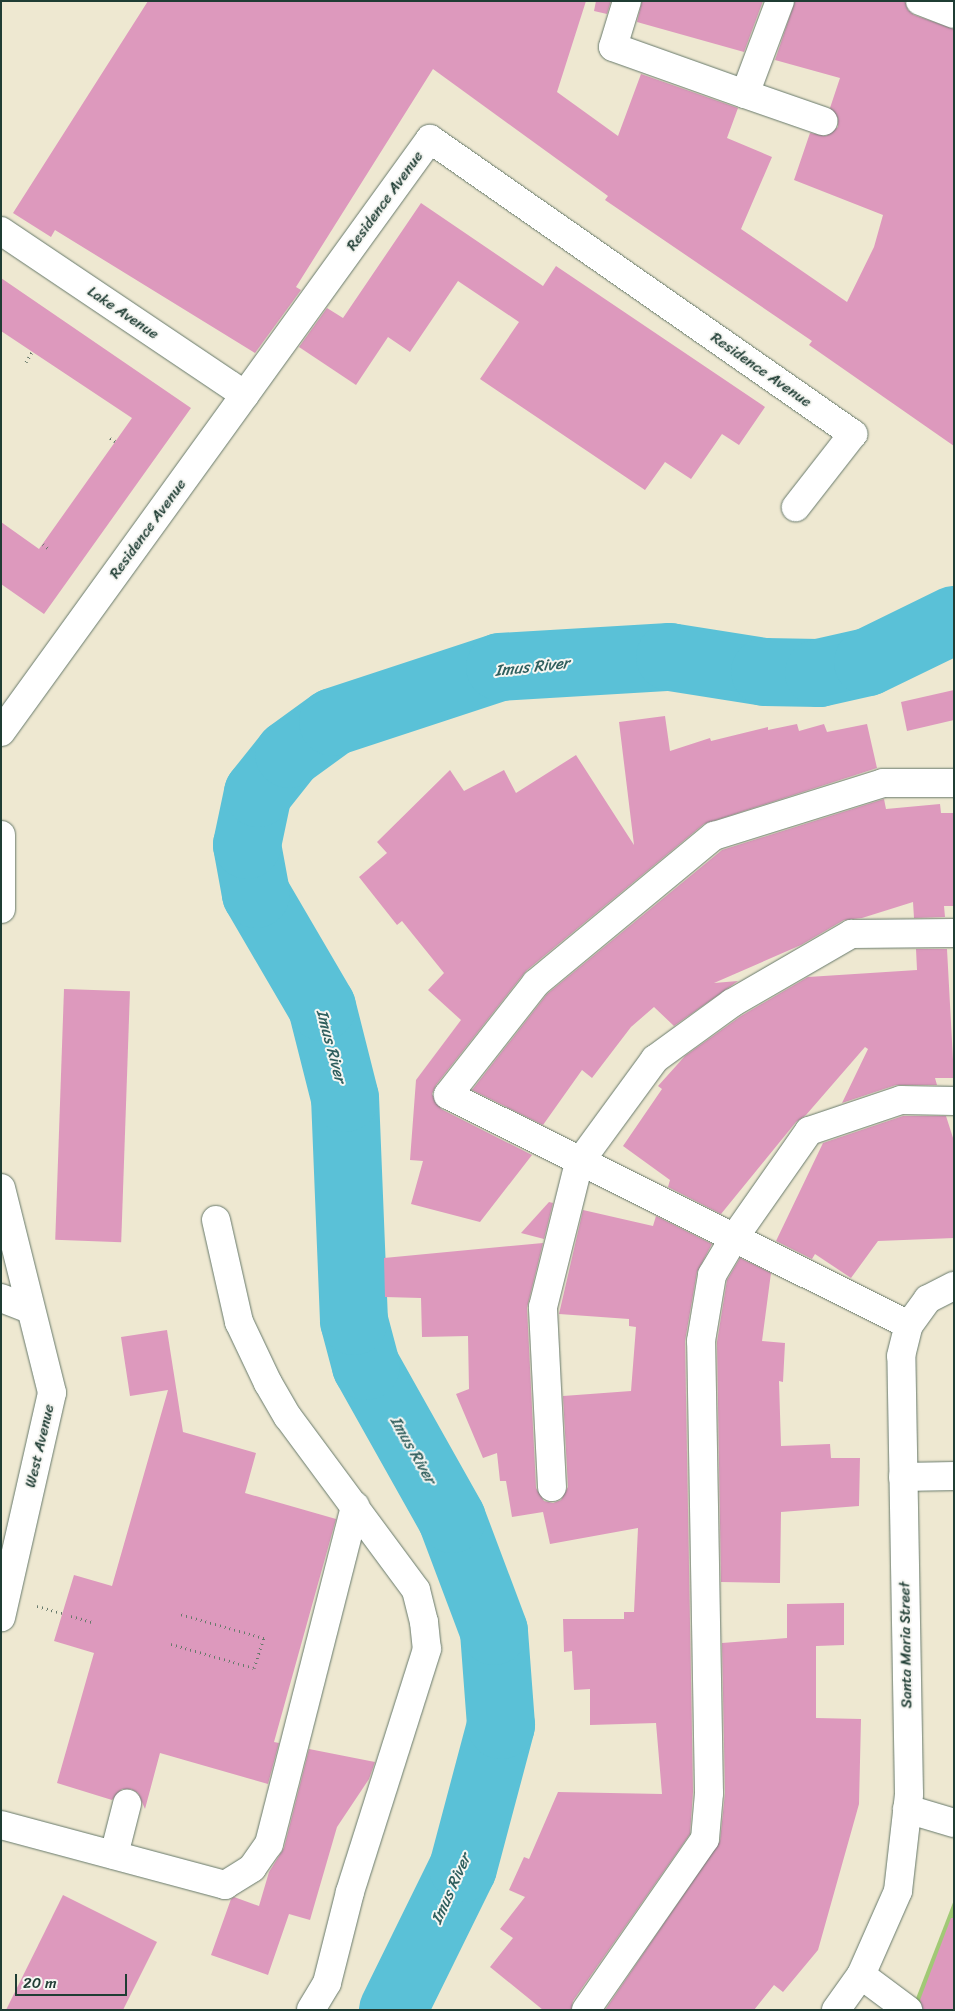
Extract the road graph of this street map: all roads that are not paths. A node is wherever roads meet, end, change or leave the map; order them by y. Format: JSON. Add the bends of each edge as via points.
{"nodes":[{"id":1,"x":627,"y":1,"type":"edge"},
{"id":2,"x":780,"y":1,"type":"edge"},
{"id":3,"x":920,"y":1,"type":"edge"},
{"id":4,"x":954,"y":14,"type":"edge"},
{"id":5,"x":745,"y":94,"type":"junction"},
{"id":6,"x":823,"y":121,"type":"dead end"},
{"id":7,"x":1,"y":230,"type":"edge"},
{"id":8,"x":245,"y":395,"type":"junction"},
{"id":9,"x":796,"y":508,"type":"dead end"},
{"id":10,"x":1,"y":732,"type":"edge"},
{"id":11,"x":954,"y":783,"type":"edge"},
{"id":12,"x":1,"y":835,"type":"edge"},
{"id":13,"x":1,"y":909,"type":"edge"},
{"id":14,"x":954,"y":933,"type":"edge"},
{"id":15,"x":954,"y":1100,"type":"edge"},
{"id":16,"x":579,"y":1163,"type":"junction"},
{"id":17,"x":1,"y":1188,"type":"edge"},
{"id":18,"x":216,"y":1220,"type":"dead end"},
{"id":19,"x":734,"y":1238,"type":"junction"},
{"id":20,"x":954,"y":1286,"type":"edge"},
{"id":21,"x":1,"y":1298,"type":"edge"},
{"id":22,"x":30,"y":1309,"type":"junction"},
{"id":23,"x":909,"y":1325,"type":"junction"},
{"id":24,"x":954,"y":1476,"type":"edge"},
{"id":25,"x":903,"y":1477,"type":"junction"},
{"id":26,"x":552,"y":1487,"type":"dead end"},
{"id":27,"x":356,"y":1506,"type":"junction"},
{"id":28,"x":1,"y":1617,"type":"edge"},
{"id":29,"x":127,"y":1804,"type":"dead end"},
{"id":30,"x":907,"y":1809,"type":"junction"},
{"id":31,"x":954,"y":1823,"type":"edge"},
{"id":32,"x":1,"y":1825,"type":"edge"},
{"id":33,"x":114,"y":1855,"type":"junction"},
{"id":34,"x":861,"y":1975,"type":"junction"},
{"id":35,"x":312,"y":2010,"type":"edge"},
{"id":36,"x":586,"y":2010,"type":"edge"},
{"id":37,"x":836,"y":2010,"type":"edge"},
{"id":38,"x":908,"y":2010,"type":"edge"}],
"edges":[{"from":1,"to":5,"type":"street","via":[[613,47]]},
{"from":2,"to":5,"type":"street"},
{"from":3,"to":4,"type":"street"},
{"from":5,"to":6,"type":"street"},
{"from":7,"to":8,"type":"street","name":"Lake Avenue"},
{"from":8,"to":9,"type":"street","name":"Residence Avenue","via":[[430,139],[853,434]]},
{"from":8,"to":10,"type":"street","name":"Residence Avenue"},
{"from":11,"to":16,"type":"street","via":[[883,783],[714,836],[536,983],[448,1095]]},
{"from":12,"to":13,"type":"street"},
{"from":14,"to":16,"type":"street","via":[[851,934],[732,1003],[655,1059]]},
{"from":15,"to":19,"type":"street","via":[[901,1100],[809,1131]]},
{"from":16,"to":19,"type":"street"},
{"from":16,"to":26,"type":"street","via":[[543,1306]]},
{"from":17,"to":22,"type":"street","name":"West Avenue"},
{"from":18,"to":27,"type":"street","via":[[239,1322],[268,1383],[288,1417]]},
{"from":19,"to":23,"type":"street"},
{"from":19,"to":36,"type":"street","via":[[712,1275],[701,1341],[709,1793],[705,1839]]},
{"from":20,"to":23,"type":"street","name":"Santa Maria Street","via":[[928,1299]]},
{"from":21,"to":22,"type":"street"},
{"from":22,"to":28,"type":"street","name":"West Avenue","via":[[52,1393]]},
{"from":23,"to":25,"type":"street","name":"Santa Maria Street","via":[[900,1356]]},
{"from":24,"to":25,"type":"street"},
{"from":25,"to":30,"type":"street","name":"Santa Maria Street"},
{"from":27,"to":33,"type":"street","via":[[269,1844],[252,1868],[225,1885]]},
{"from":27,"to":35,"type":"street","via":[[416,1590],[427,1649],[350,1892],[327,1983]]},
{"from":29,"to":33,"type":"street"},
{"from":30,"to":31,"type":"street"},
{"from":30,"to":34,"type":"street","name":"Santa Maria Street","via":[[898,1891]]},
{"from":32,"to":33,"type":"street"},
{"from":34,"to":37,"type":"street","name":"Santa Maria Street"},
{"from":34,"to":38,"type":"street"}]}
